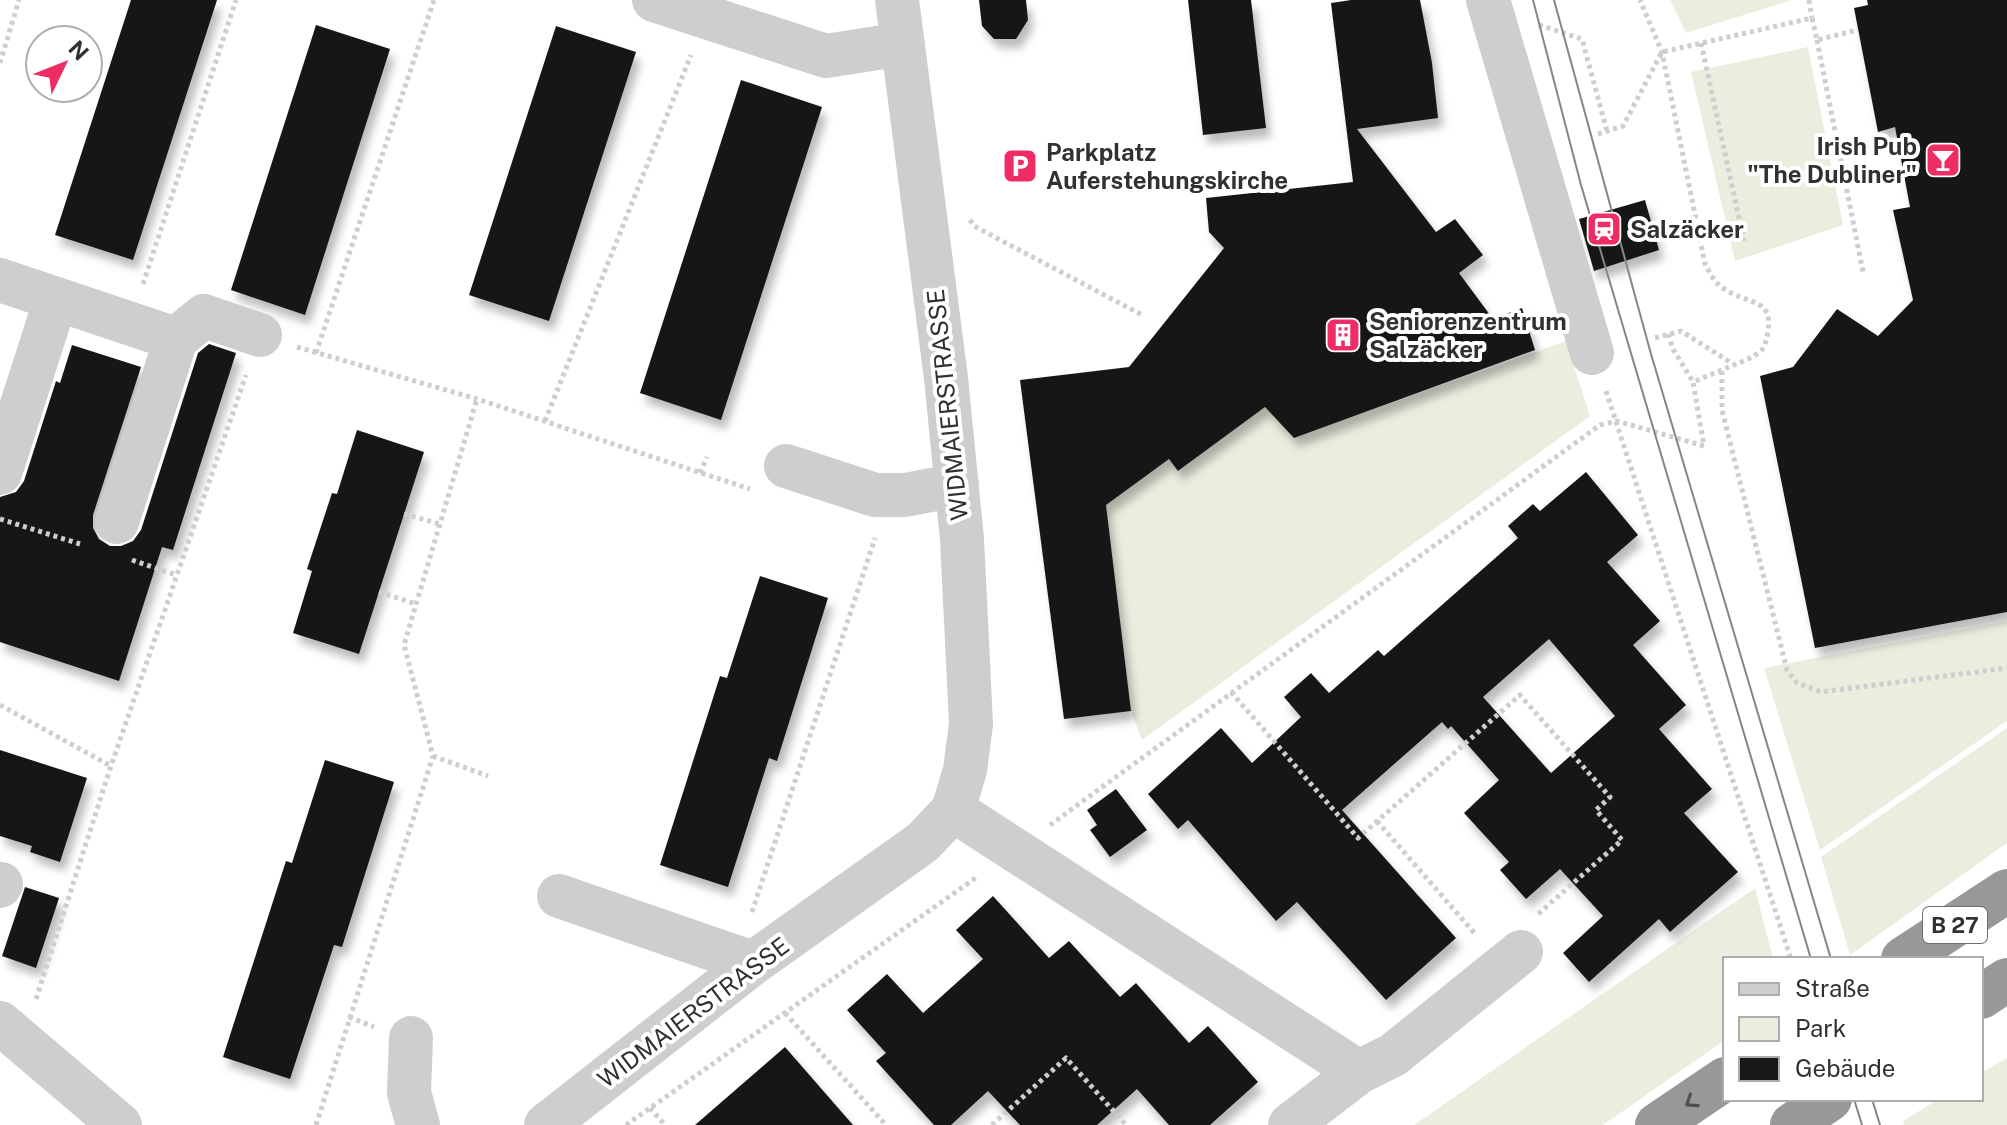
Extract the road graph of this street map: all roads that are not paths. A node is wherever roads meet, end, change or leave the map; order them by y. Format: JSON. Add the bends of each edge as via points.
{"nodes":[{"id":1,"x":654,"y":0,"type":"edge"},
{"id":2,"x":897,"y":0,"type":"edge"},
{"id":3,"x":1488,"y":0,"type":"edge"},
{"id":4,"x":903,"y":44,"type":"junction"},
{"id":5,"x":0,"y":280,"type":"edge"},
{"id":6,"x":56,"y":299,"type":"junction"},
{"id":7,"x":260,"y":335,"type":"road end"},
{"id":8,"x":176,"y":339,"type":"junction"},
{"id":9,"x":1592,"y":353,"type":"dead end"},
{"id":10,"x":0,"y":473,"type":"edge"},
{"id":11,"x":772,"y":479,"type":"road end"},
{"id":12,"x":957,"y":485,"type":"junction"},
{"id":13,"x":117,"y":522,"type":"dead end"},
{"id":14,"x":953,"y":810,"type":"junction"},
{"id":15,"x":2007,"y":891,"type":"edge"},
{"id":16,"x":559,"y":896,"type":"dead end"},
{"id":17,"x":1906,"y":957,"type":"edge"},
{"id":18,"x":1512,"y":959,"type":"road end"},
{"id":19,"x":753,"y":963,"type":"junction"},
{"id":20,"x":2007,"y":980,"type":"edge"},
{"id":21,"x":1983,"y":996,"type":"edge"},
{"id":22,"x":11,"y":1032,"type":"edge"},
{"id":23,"x":411,"y":1038,"type":"dead end"},
{"id":24,"x":1359,"y":1072,"type":"junction"},
{"id":25,"x":1723,"y":1080,"type":"edge"},
{"id":26,"x":1827,"y":1101,"type":"edge"},
{"id":27,"x":120,"y":1125,"type":"edge"},
{"id":28,"x":418,"y":1125,"type":"edge"},
{"id":29,"x":546,"y":1125,"type":"edge"},
{"id":30,"x":1290,"y":1125,"type":"edge"},
{"id":31,"x":1657,"y":1125,"type":"edge"},
{"id":32,"x":1792,"y":1125,"type":"edge"}],
"edges":[{"from":1,"to":4,"type":"street","via":[[826,56]]},
{"from":2,"to":4,"type":"street","name":"WIDMAIERSTRASSE"},
{"from":3,"to":9,"type":"street"},
{"from":4,"to":12,"type":"street","name":"WIDMAIERSTRASSE"},
{"from":5,"to":6,"type":"street"},
{"from":6,"to":8,"type":"street"},
{"from":6,"to":10,"type":"street"},
{"from":7,"to":8,"type":"street","via":[[204,316]]},
{"from":8,"to":13,"type":"street"},
{"from":11,"to":12,"type":"street","via":[[875,495]]},
{"from":12,"to":14,"type":"street","name":"WIDMAIERSTRASSE","via":[[971,724]]},
{"from":14,"to":19,"type":"street","name":"WIDMAIERSTRASSE","via":[[923,842]]},
{"from":14,"to":24,"type":"street"},
{"from":15,"to":17,"type":"highway","number":"B 27"},
{"from":16,"to":19,"type":"street"},
{"from":18,"to":24,"type":"street","via":[[1393,1055]]},
{"from":19,"to":29,"type":"street","name":"WIDMAIERSTRASSE"},
{"from":20,"to":21,"type":"highway"},
{"from":22,"to":27,"type":"street"},
{"from":23,"to":28,"type":"street","via":[[409,1093]]},
{"from":24,"to":30,"type":"street"},
{"from":25,"to":31,"type":"highway","one_way":true},
{"from":26,"to":32,"type":"highway"}]}
